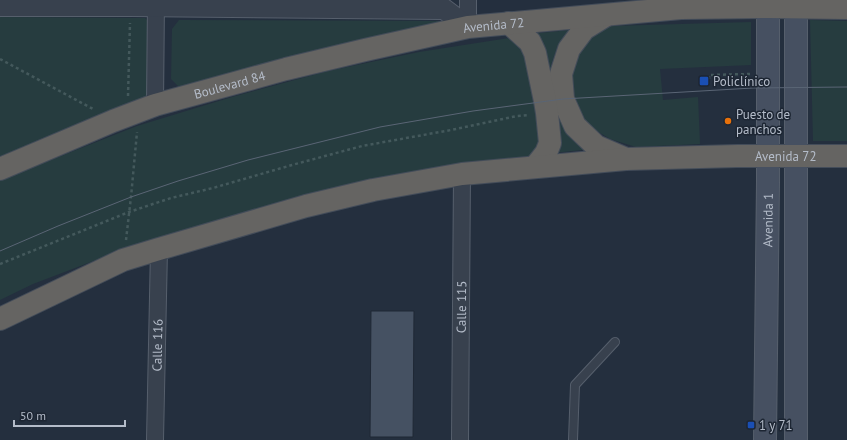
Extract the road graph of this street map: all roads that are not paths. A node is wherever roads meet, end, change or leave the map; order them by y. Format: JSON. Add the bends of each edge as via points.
{"nodes":[{"id":1,"x":468,"y":0,"type":"edge"},
{"id":2,"x":156,"y":3,"type":"edge"},
{"id":3,"x":768,"y":4,"type":"edge"},
{"id":4,"x":796,"y":4,"type":"edge"},
{"id":5,"x":0,"y":6,"type":"edge"},
{"id":6,"x":847,"y":8,"type":"edge"},
{"id":7,"x":606,"y":15,"type":"junction"},
{"id":8,"x":509,"y":23,"type":"junction"},
{"id":9,"x":468,"y":27,"type":"junction"},
{"id":10,"x":155,"y":106,"type":"junction"},
{"id":11,"x":768,"y":156,"type":"junction"},
{"id":12,"x":796,"y":156,"type":"junction"},
{"id":13,"x":847,"y":156,"type":"edge"},
{"id":14,"x":626,"y":159,"type":"junction"},
{"id":15,"x":536,"y":167,"type":"junction"},
{"id":16,"x":0,"y":169,"type":"edge"},
{"id":17,"x":462,"y":174,"type":"junction"},
{"id":18,"x":159,"y":249,"type":"junction"},
{"id":19,"x":0,"y":319,"type":"edge"},
{"id":20,"x":615,"y":342,"type":"dead end"},
{"id":21,"x":155,"y":440,"type":"edge"},
{"id":22,"x":460,"y":440,"type":"edge"},
{"id":23,"x":573,"y":440,"type":"edge"},
{"id":24,"x":765,"y":440,"type":"edge"},
{"id":25,"x":796,"y":440,"type":"edge"}],
"edges":[{"from":1,"to":9,"type":"street"},
{"from":2,"to":5,"type":"street","name":"Avenida 72"},
{"from":2,"to":9,"type":"street","name":"Avenida 72","via":[[444,10]]},
{"from":2,"to":10,"type":"street"},
{"from":3,"to":4,"type":"highway","name":"Avenida 72"},
{"from":3,"to":7,"type":"highway","name":"Avenida 72"},
{"from":3,"to":11,"type":"main road","name":"Avenida 1"},
{"from":4,"to":6,"type":"highway","name":"Avenida 72"},
{"from":4,"to":12,"type":"main road","name":"Avenida 1"},
{"from":7,"to":8,"type":"highway","name":"Avenida 72"},
{"from":7,"to":14,"type":"highway","via":[[584,29],[569,49],[562,74],[563,99],[575,126],[580,131],[596,146]]},
{"from":8,"to":9,"type":"highway","name":"Avenida 72"},
{"from":8,"to":15,"type":"highway","via":[[530,42],[535,53],[547,114],[550,143]]},
{"from":9,"to":10,"type":"highway","name":"Boulevard 84","via":[[293,68]]},
{"from":10,"to":16,"type":"highway","name":"Boulevard 84","via":[[113,120]]},
{"from":11,"to":12,"type":"highway","name":"Avenida 72"},
{"from":11,"to":14,"type":"highway","name":"Avenida 72"},
{"from":11,"to":24,"type":"main road","name":"Avenida 1"},
{"from":12,"to":13,"type":"highway","name":"Avenida 72"},
{"from":12,"to":25,"type":"main road","name":"Avenida 1"},
{"from":14,"to":15,"type":"highway","name":"Avenida 72"},
{"from":15,"to":17,"type":"highway","name":"Avenida 72"},
{"from":17,"to":18,"type":"highway","via":[[373,190],[306,206]]},
{"from":17,"to":22,"type":"street","name":"Calle 115"},
{"from":18,"to":19,"type":"highway","via":[[123,260]]},
{"from":18,"to":21,"type":"street","name":"Calle 116"},
{"from":20,"to":23,"type":"lane","via":[[575,384]]}]}
